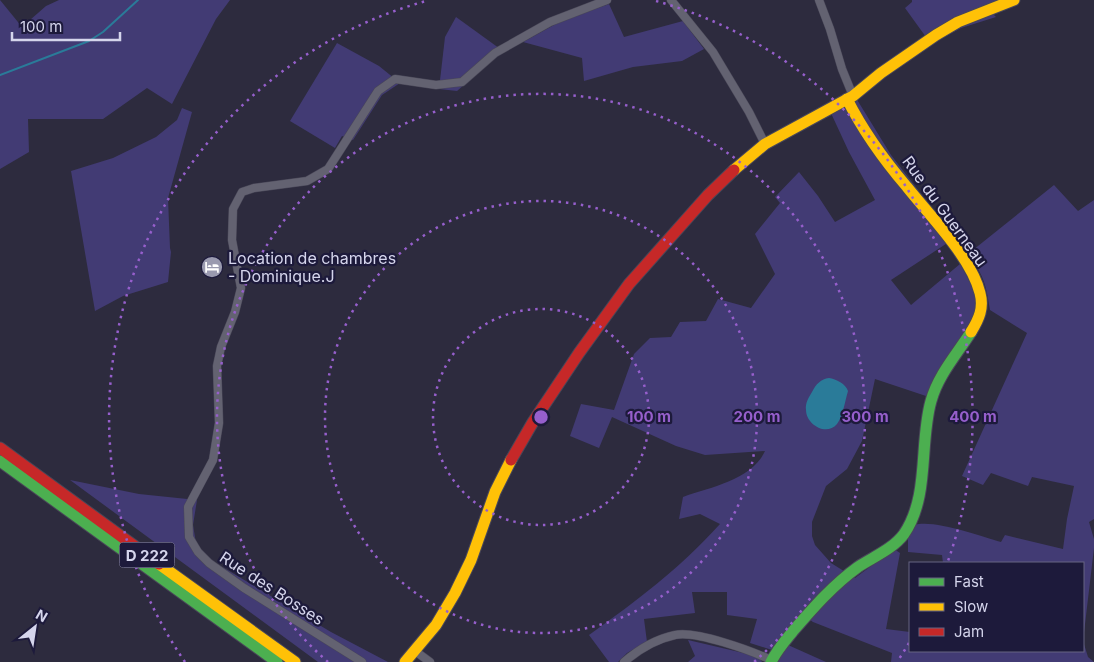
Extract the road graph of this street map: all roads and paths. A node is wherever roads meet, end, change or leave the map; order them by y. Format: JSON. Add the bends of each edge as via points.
{"nodes":[{"id":1,"x":607,"y":0,"type":"edge"},
{"id":2,"x":671,"y":0,"type":"edge"},
{"id":3,"x":819,"y":0,"type":"edge"},
{"id":4,"x":1014,"y":0,"type":"edge"},
{"id":5,"x":850,"y":97,"type":"junction"},
{"id":6,"x":766,"y":144,"type":"junction"},
{"id":7,"x":0,"y":448,"type":"edge"},
{"id":8,"x":0,"y":461,"type":"edge"},
{"id":9,"x":415,"y":651,"type":"junction"},
{"id":10,"x":771,"y":661,"type":"edge"},
{"id":11,"x":277,"y":662,"type":"edge"},
{"id":12,"x":295,"y":662,"type":"edge"},
{"id":13,"x":362,"y":662,"type":"edge"},
{"id":14,"x":406,"y":662,"type":"edge"},
{"id":15,"x":430,"y":662,"type":"edge"},
{"id":16,"x":624,"y":662,"type":"edge"}],
"edges":[{"from":1,"to":13,"type":"street","name":"Rue des Bosses","via":[[550,22],[494,53],[462,82],[436,85],[396,80],[378,90],[328,169],[307,181],[242,192],[233,209],[232,240],[241,288],[217,366],[219,423],[213,460],[188,507],[190,537],[209,563]]},
{"from":2,"to":6,"type":"street","via":[[713,52]]},
{"from":3,"to":5,"type":"street"},
{"from":4,"to":5,"type":"main road","via":[[958,22],[936,35]]},
{"from":5,"to":6,"type":"main road"},
{"from":5,"to":10,"type":"main road","name":"Rue du Guerneau","via":[[896,174],[970,269],[982,306],[980,319],[941,377],[931,401],[919,488],[906,531],[897,542],[835,585]]},
{"from":6,"to":9,"type":"main road","via":[[731,172],[666,241],[579,353],[505,470],[455,593],[436,625]]},
{"from":7,"to":12,"type":"main road","number":"D 222"},
{"from":8,"to":11,"type":"main road","number":"D 222"},
{"from":9,"to":14,"type":"main road"},
{"from":9,"to":15,"type":"street"},
{"from":10,"to":16,"type":"street","via":[[752,651],[720,642],[676,635],[639,650]]}]}
